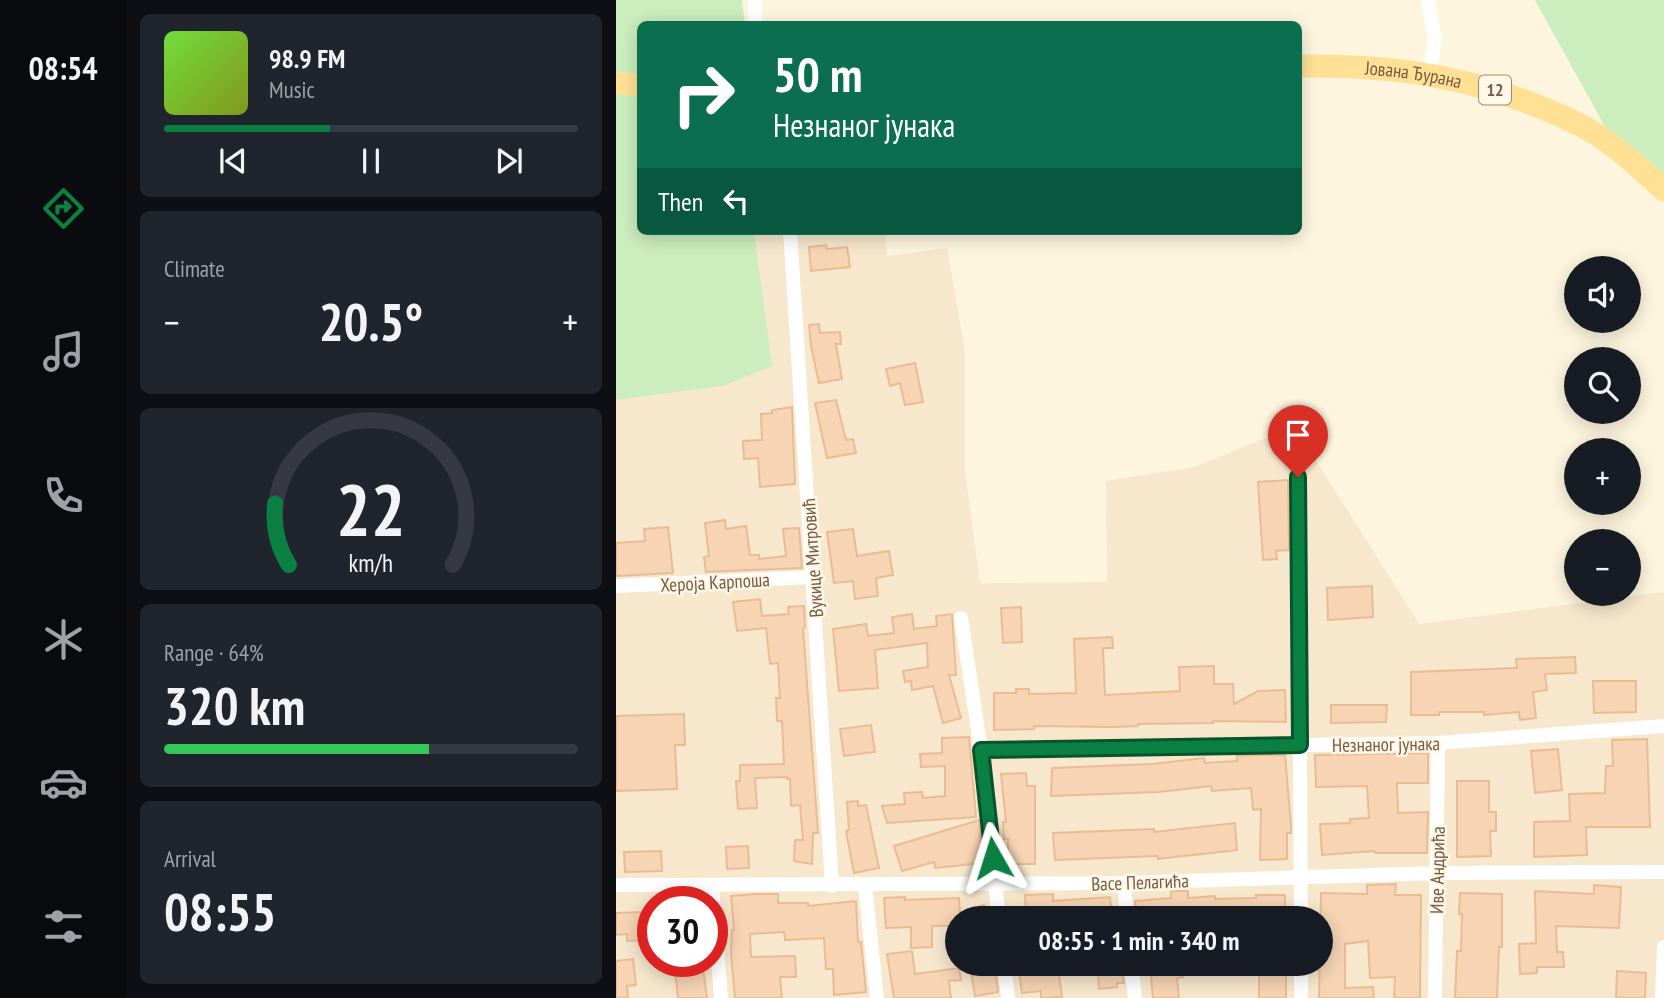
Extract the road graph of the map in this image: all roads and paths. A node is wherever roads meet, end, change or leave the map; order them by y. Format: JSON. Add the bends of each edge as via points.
{"nodes":[{"id":1,"x":755,"y":0,"type":"edge"},
{"id":2,"x":1428,"y":0,"type":"edge"},
{"id":3,"x":755,"y":21,"type":"edge"},
{"id":4,"x":1302,"y":66,"type":"edge"},
{"id":5,"x":1430,"y":73,"type":"junction"},
{"id":6,"x":616,"y":83,"type":"edge"},
{"id":7,"x":637,"y":85,"type":"edge"},
{"id":8,"x":1664,"y":190,"type":"edge"},
{"id":9,"x":790,"y":235,"type":"edge"},
{"id":10,"x":1298,"y":477,"type":"dead end"},
{"id":11,"x":814,"y":577,"type":"junction"},
{"id":12,"x":616,"y":586,"type":"edge"},
{"id":13,"x":961,"y":618,"type":"dead end"},
{"id":14,"x":1664,"y":726,"type":"edge"},
{"id":15,"x":1438,"y":743,"type":"junction"},
{"id":16,"x":1300,"y":745,"type":"junction"},
{"id":17,"x":981,"y":750,"type":"junction"},
{"id":18,"x":1664,"y":872,"type":"edge"},
{"id":19,"x":1437,"y":873,"type":"junction"},
{"id":20,"x":1301,"y":877,"type":"junction"},
{"id":21,"x":1124,"y":883,"type":"junction"},
{"id":22,"x":996,"y":884,"type":"junction"},
{"id":23,"x":616,"y":885,"type":"edge"},
{"id":24,"x":712,"y":886,"type":"edge"},
{"id":25,"x":728,"y":886,"type":"edge"},
{"id":26,"x":832,"y":886,"type":"junction"},
{"id":27,"x":865,"y":886,"type":"junction"},
{"id":28,"x":998,"y":906,"type":"edge"},
{"id":29,"x":1126,"y":906,"type":"edge"},
{"id":30,"x":1301,"y":906,"type":"edge"},
{"id":31,"x":1664,"y":947,"type":"edge"},
{"id":32,"x":1005,"y":976,"type":"edge"},
{"id":33,"x":1132,"y":976,"type":"edge"},
{"id":34,"x":1301,"y":976,"type":"edge"},
{"id":35,"x":720,"y":977,"type":"edge"},
{"id":36,"x":722,"y":998,"type":"edge"},
{"id":37,"x":877,"y":998,"type":"edge"},
{"id":38,"x":1008,"y":998,"type":"edge"},
{"id":39,"x":1135,"y":998,"type":"edge"},
{"id":40,"x":1301,"y":998,"type":"edge"},
{"id":41,"x":1435,"y":998,"type":"edge"},
{"id":42,"x":1662,"y":998,"type":"edge"}],
"edges":[{"from":1,"to":3,"type":"street"},
{"from":2,"to":5,"type":"street","via":[[1435,39]]},
{"from":4,"to":5,"type":"main road","name":"Јована Ђурана","number":"12"},
{"from":5,"to":8,"type":"main road","name":"Јована Ђурана","number":"12","via":[[1552,111],[1597,135]]},
{"from":6,"to":7,"type":"main road"},
{"from":9,"to":11,"type":"street","name":"Вукице Митровић"},
{"from":10,"to":16,"type":"street"},
{"from":11,"to":12,"type":"street","name":"Хероја Карпоша"},
{"from":11,"to":26,"type":"street","name":"Вукице Митровић"},
{"from":13,"to":17,"type":"street"},
{"from":14,"to":15,"type":"street","name":"Незнаног јунака"},
{"from":15,"to":16,"type":"street","name":"Незнаног јунака"},
{"from":15,"to":19,"type":"street","name":"Иве Андрића"},
{"from":16,"to":17,"type":"street","name":"Незнаног јунака"},
{"from":16,"to":20,"type":"street"},
{"from":17,"to":22,"type":"street"},
{"from":18,"to":19,"type":"street","name":"Васе Пелагића"},
{"from":19,"to":20,"type":"street","name":"Васе Пелагића"},
{"from":19,"to":41,"type":"street","name":"Иве Андрића"},
{"from":20,"to":21,"type":"street","name":"Васе Пелагића"},
{"from":20,"to":30,"type":"street"},
{"from":21,"to":22,"type":"street","name":"Васе Пелагића"},
{"from":21,"to":29,"type":"street"},
{"from":22,"to":27,"type":"street","name":"Васе Пелагића"},
{"from":22,"to":28,"type":"street"},
{"from":23,"to":24,"type":"street","name":"Васе Пелагића"},
{"from":25,"to":26,"type":"street","name":"Васе Пелагића"},
{"from":26,"to":27,"type":"street","name":"Васе Пелагића"},
{"from":27,"to":37,"type":"street"},
{"from":31,"to":42,"type":"street"},
{"from":32,"to":38,"type":"street"},
{"from":33,"to":39,"type":"street"},
{"from":34,"to":40,"type":"street"},
{"from":35,"to":36,"type":"street"}]}
